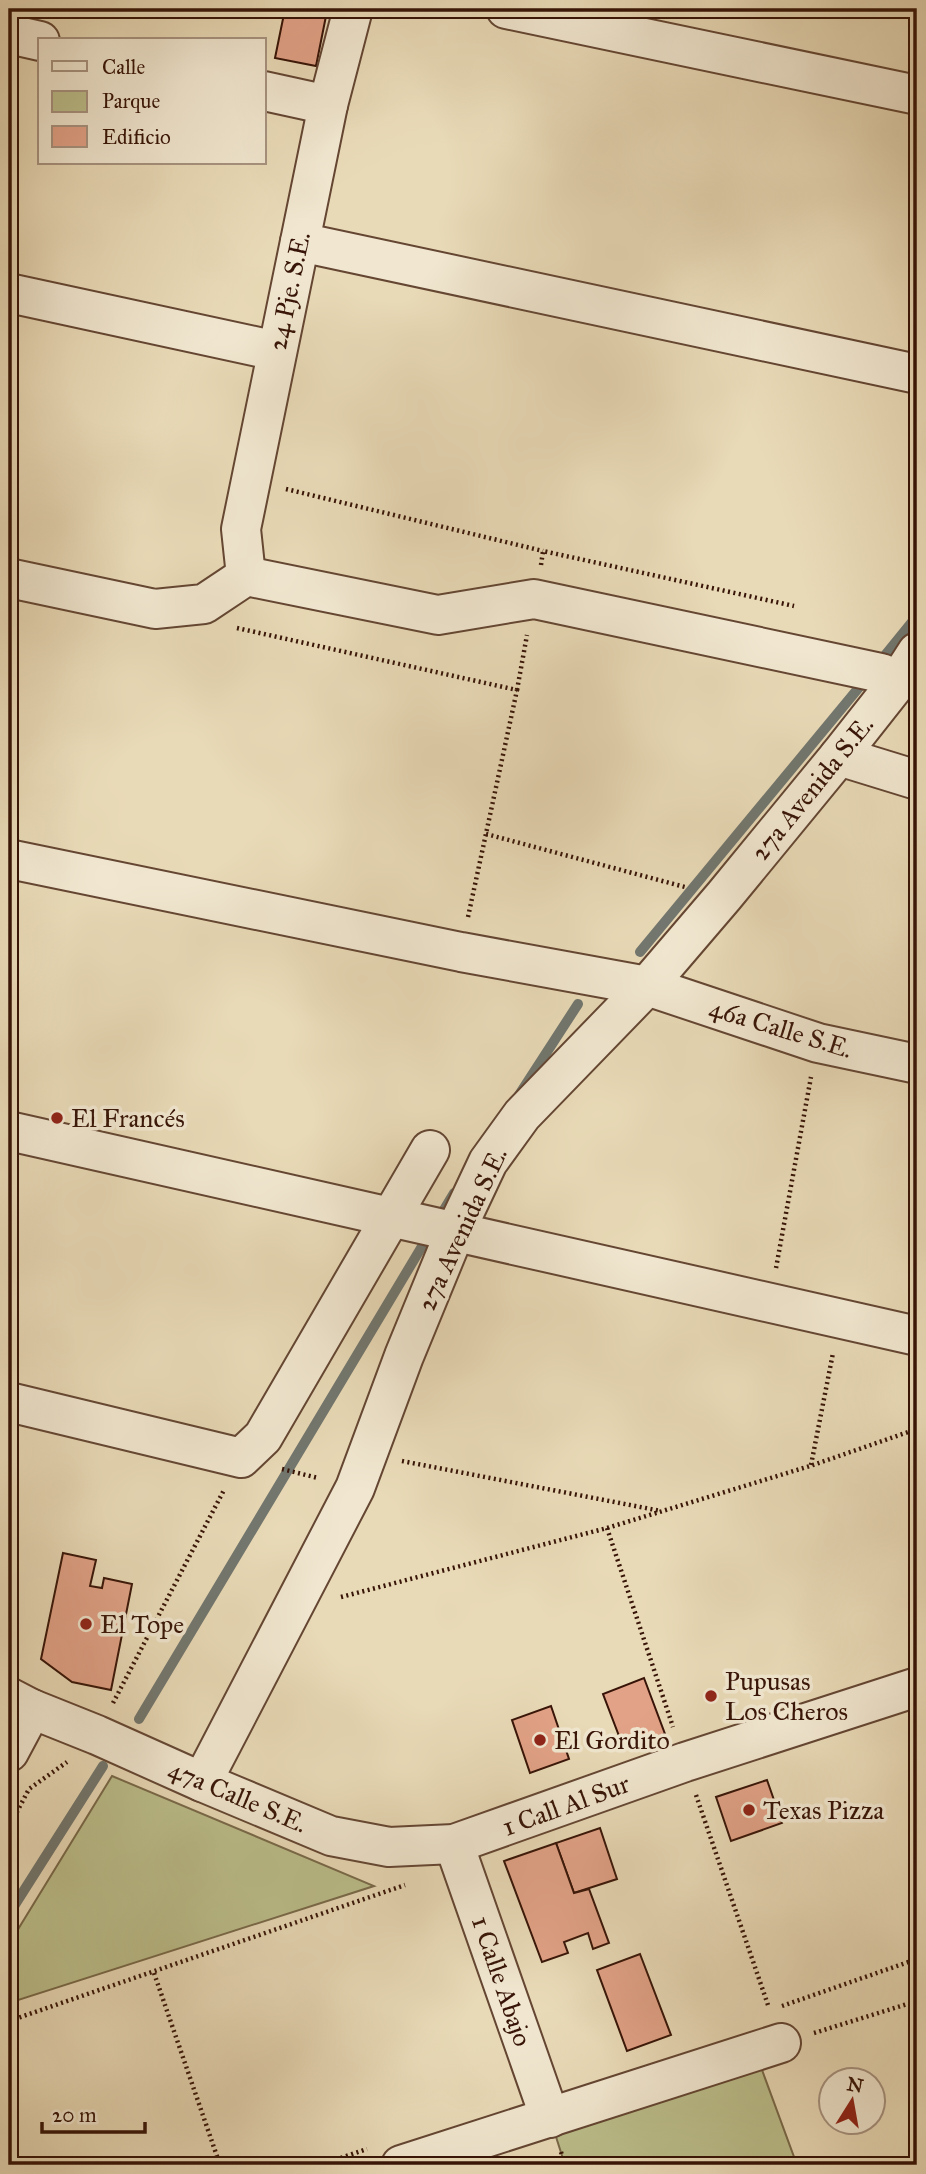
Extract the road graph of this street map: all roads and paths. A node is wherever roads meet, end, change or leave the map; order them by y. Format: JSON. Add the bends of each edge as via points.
{"nodes":[{"id":1,"x":354,"y":9,"type":"edge"},
{"id":2,"x":506,"y":9,"type":"edge"},
{"id":3,"x":9,"y":34,"type":"edge"},
{"id":4,"x":38,"y":41,"type":"edge"},
{"id":5,"x":266,"y":91,"type":"edge"},
{"id":6,"x":900,"y":91,"type":"edge"},
{"id":7,"x":328,"y":105,"type":"junction"},
{"id":8,"x":300,"y":242,"type":"junction"},
{"id":9,"x":9,"y":293,"type":"edge"},
{"id":10,"x":276,"y":351,"type":"junction"},
{"id":11,"x":917,"y":374,"type":"edge"},
{"id":12,"x":276,"y":487,"type":"dead end"},
{"id":13,"x":543,"y":551,"type":"dead end"},
{"id":14,"x":246,"y":576,"type":"junction"},
{"id":15,"x":9,"y":578,"type":"edge"},
{"id":16,"x":236,"y":627,"type":"dead end"},
{"id":17,"x":899,"y":668,"type":"edge"},
{"id":18,"x":839,"y":756,"type":"junction"},
{"id":19,"x":917,"y":780,"type":"edge"},
{"id":20,"x":486,"y":834,"type":"junction"},
{"id":21,"x":9,"y":859,"type":"edge"},
{"id":22,"x":663,"y":881,"type":"dead end"},
{"id":23,"x":461,"y":953,"type":"junction"},
{"id":24,"x":642,"y":985,"type":"junction"},
{"id":25,"x":818,"y":1043,"type":"junction"},
{"id":26,"x":917,"y":1064,"type":"edge"},
{"id":27,"x":9,"y":1132,"type":"edge"},
{"id":28,"x":430,"y":1150,"type":"dead end"},
{"id":29,"x":426,"y":1225,"type":"junction"},
{"id":30,"x":769,"y":1303,"type":"junction"},
{"id":31,"x":840,"y":1319,"type":"junction"},
{"id":32,"x":917,"y":1336,"type":"edge"},
{"id":33,"x":9,"y":1402,"type":"edge"},
{"id":34,"x":917,"y":1429,"type":"edge"},
{"id":35,"x":368,"y":1454,"type":"junction"},
{"id":36,"x":241,"y":1458,"type":"junction"},
{"id":37,"x":810,"y":1466,"type":"junction"},
{"id":38,"x":662,"y":1511,"type":"junction"},
{"id":39,"x":293,"y":1609,"type":"junction"},
{"id":40,"x":917,"y":1686,"type":"edge"},
{"id":41,"x":20,"y":1703,"type":"edge"},
{"id":42,"x":97,"y":1735,"type":"junction"},
{"id":43,"x":9,"y":1752,"type":"edge"},
{"id":44,"x":202,"y":1782,"type":"junction"},
{"id":45,"x":454,"y":1844,"type":"junction"},
{"id":46,"x":416,"y":1882,"type":"dead end"},
{"id":47,"x":917,"y":1959,"type":"edge"},
{"id":48,"x":153,"y":1973,"type":"junction"},
{"id":49,"x":917,"y":2001,"type":"edge"},
{"id":50,"x":9,"y":2021,"type":"edge"},
{"id":51,"x":775,"y":2026,"type":"junction"},
{"id":52,"x":550,"y":2118,"type":"junction"},
{"id":53,"x":385,"y":2157,"type":"edge"},
{"id":54,"x":220,"y":2165,"type":"edge"},
{"id":55,"x":320,"y":2165,"type":"edge"}],
"edges":[{"from":1,"to":7,"type":"street","name":"24 Pje. S.E."},
{"from":2,"to":6,"type":"street"},
{"from":3,"to":4,"type":"street"},
{"from":5,"to":7,"type":"street"},
{"from":7,"to":8,"type":"street","name":"24 Pje. S.E."},
{"from":8,"to":10,"type":"street","name":"24 Pje. S.E."},
{"from":8,"to":11,"type":"street"},
{"from":9,"to":10,"type":"street"},
{"from":10,"to":14,"type":"street","name":"24 Pje. S.E.","via":[[241,530]]},
{"from":12,"to":13,"type":"path"},
{"from":14,"to":15,"type":"street","via":[[204,604],[155,610]]},
{"from":14,"to":17,"type":"street","via":[[438,615],[534,599],[820,660]]},
{"from":16,"to":20,"type":"path","via":[[517,690]]},
{"from":17,"to":18,"type":"street","name":"27a Avenida S.E."},
{"from":18,"to":19,"type":"street"},
{"from":18,"to":24,"type":"street","name":"27a Avenida S.E."},
{"from":20,"to":22,"type":"path"},
{"from":20,"to":23,"type":"path"},
{"from":21,"to":23,"type":"street","name":"46a Calle S.E."},
{"from":23,"to":24,"type":"street","name":"46a Calle S.E."},
{"from":24,"to":25,"type":"street","name":"46a Calle S.E."},
{"from":24,"to":29,"type":"street","name":"27a Avenida S.E.","via":[[522,1115],[488,1162]]},
{"from":25,"to":26,"type":"street","name":"46a Calle S.E."},
{"from":25,"to":30,"type":"path"},
{"from":27,"to":29,"type":"street"},
{"from":28,"to":29,"type":"street"},
{"from":29,"to":30,"type":"street"},
{"from":29,"to":35,"type":"street","name":"27a Avenida S.E.","via":[[404,1356]]},
{"from":29,"to":36,"type":"street","via":[[263,1437]]},
{"from":30,"to":31,"type":"street"},
{"from":31,"to":32,"type":"street"},
{"from":31,"to":37,"type":"path"},
{"from":33,"to":36,"type":"street"},
{"from":34,"to":37,"type":"path"},
{"from":35,"to":38,"type":"path"},
{"from":35,"to":39,"type":"street","name":"27a Avenida S.E."},
{"from":36,"to":42,"type":"path"},
{"from":37,"to":38,"type":"path"},
{"from":38,"to":39,"type":"path"},
{"from":39,"to":44,"type":"street","name":"27a Avenida S.E."},
{"from":40,"to":45,"type":"street","name":"1 Call Al Sur"},
{"from":41,"to":42,"type":"street","name":"47a Calle S.E."},
{"from":41,"to":43,"type":"street"},
{"from":42,"to":44,"type":"street","name":"47a Calle S.E."},
{"from":44,"to":45,"type":"street","name":"47a Calle S.E.","via":[[331,1836],[389,1847]]},
{"from":45,"to":52,"type":"street","name":"1 Calle Abajo"},
{"from":46,"to":48,"type":"path"},
{"from":47,"to":51,"type":"path"},
{"from":48,"to":50,"type":"path"},
{"from":48,"to":54,"type":"path"},
{"from":49,"to":51,"type":"path"},
{"from":51,"to":52,"type":"street"},
{"from":52,"to":53,"type":"street"},
{"from":53,"to":55,"type":"path"}]}
